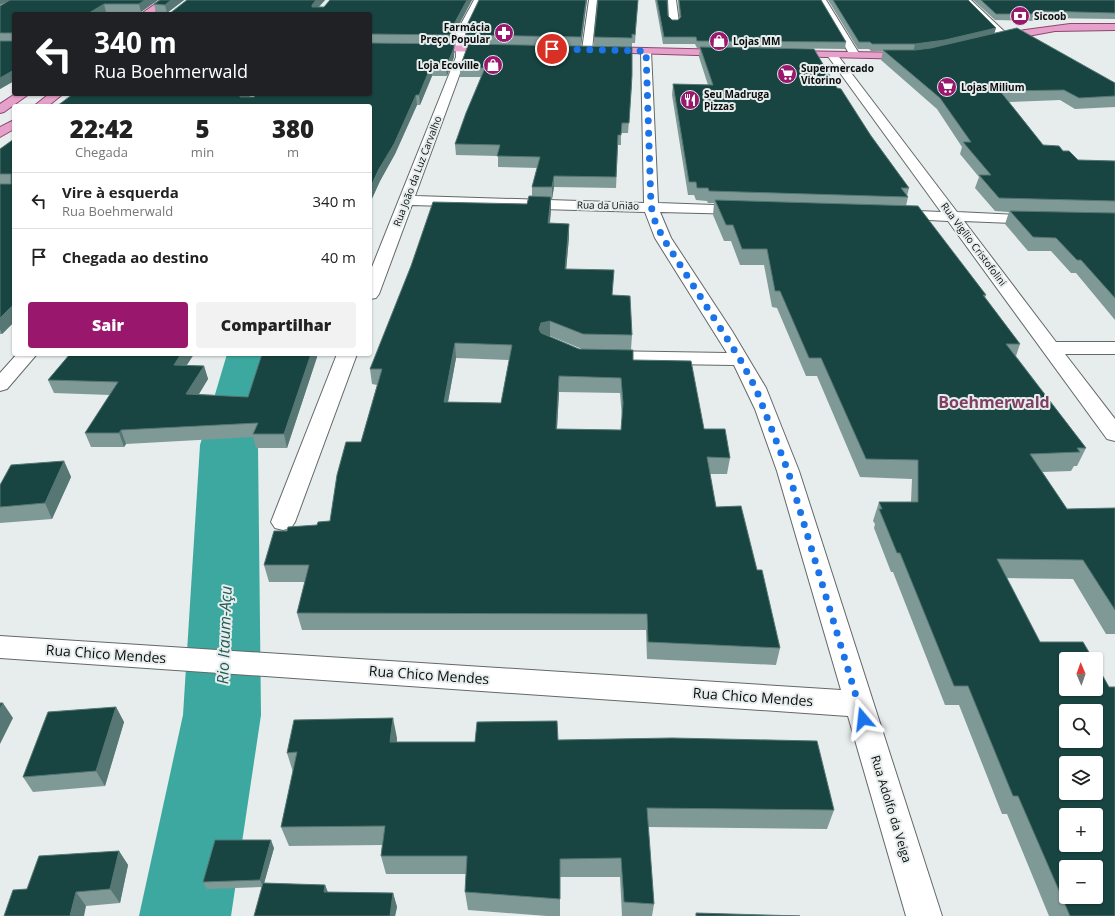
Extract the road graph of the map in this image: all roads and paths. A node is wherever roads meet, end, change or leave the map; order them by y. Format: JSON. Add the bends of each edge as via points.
{"nodes":[{"id":1,"x":167,"y":0,"type":"edge"},
{"id":2,"x":478,"y":0,"type":"edge"},
{"id":3,"x":593,"y":0,"type":"edge"},
{"id":4,"x":672,"y":0,"type":"edge"},
{"id":5,"x":822,"y":0,"type":"edge"},
{"id":6,"x":966,"y":0,"type":"edge"},
{"id":7,"x":149,"y":12,"type":"edge"},
{"id":8,"x":674,"y":23,"type":"edge"},
{"id":9,"x":1115,"y":27,"type":"edge"},
{"id":10,"x":1004,"y":37,"type":"junction"},
{"id":11,"x":983,"y":42,"type":"edge"},
{"id":12,"x":372,"y":47,"type":"edge"},
{"id":13,"x":460,"y":48,"type":"junction"},
{"id":14,"x":506,"y":49,"type":"edge"},
{"id":15,"x":583,"y":50,"type":"joint"},
{"id":16,"x":646,"y":51,"type":"junction"},
{"id":17,"x":741,"y":53,"type":"edge"},
{"id":18,"x":779,"y":54,"type":"edge"},
{"id":19,"x":832,"y":55,"type":"junction"},
{"id":20,"x":855,"y":55,"type":"junction"},
{"id":21,"x":926,"y":55,"type":"edge"},
{"id":22,"x":21,"y":96,"type":"edge"},
{"id":23,"x":54,"y":96,"type":"edge"},
{"id":24,"x":43,"y":104,"type":"edge"},
{"id":25,"x":0,"y":109,"type":"edge"},
{"id":26,"x":12,"y":125,"type":"edge"},
{"id":27,"x":0,"y":133,"type":"edge"},
{"id":28,"x":406,"y":200,"type":"junction"},
{"id":29,"x":651,"y":206,"type":"junction"},
{"id":30,"x":754,"y":210,"type":"edge"},
{"id":31,"x":882,"y":215,"type":"edge"},
{"id":32,"x":954,"y":217,"type":"junction"},
{"id":33,"x":1054,"y":219,"type":"edge"},
{"id":34,"x":372,"y":289,"type":"edge"},
{"id":35,"x":1051,"y":348,"type":"junction"},
{"id":36,"x":1115,"y":348,"type":"edge"},
{"id":37,"x":25,"y":356,"type":"edge"},
{"id":38,"x":346,"y":356,"type":"edge"},
{"id":39,"x":587,"y":357,"type":"edge"},
{"id":40,"x":740,"y":359,"type":"junction"},
{"id":41,"x":0,"y":385,"type":"edge"},
{"id":42,"x":1115,"y":434,"type":"edge"},
{"id":43,"x":284,"y":522,"type":"dead end"},
{"id":44,"x":0,"y":647,"type":"edge"},
{"id":45,"x":859,"y":704,"type":"junction"},
{"id":46,"x":924,"y":916,"type":"edge"}],
"edges":[{"from":1,"to":7,"type":"main road"},
{"from":2,"to":13,"type":"street","name":"Rua João da Luz Carvalho","via":[[460,35]]},
{"from":3,"to":15,"type":"street"},
{"from":4,"to":8,"type":"street"},
{"from":5,"to":20,"type":"street"},
{"from":6,"to":10,"type":"street"},
{"from":9,"to":10,"type":"main road","via":[[1053,28]]},
{"from":10,"to":11,"type":"main road"},
{"from":12,"to":13,"type":"main road"},
{"from":13,"to":14,"type":"main road"},
{"from":13,"to":28,"type":"street","name":"Rua João da Luz Carvalho","via":[[461,57]]},
{"from":15,"to":16,"type":"main road"},
{"from":16,"to":17,"type":"main road"},
{"from":16,"to":29,"type":"street","name":"Rua Adolfo da Veiga"},
{"from":18,"to":19,"type":"main road"},
{"from":19,"to":20,"type":"main road"},
{"from":19,"to":32,"type":"street","name":"Rua Vigílio Cristofolini"},
{"from":20,"to":21,"type":"main road"},
{"from":22,"to":25,"type":"main road"},
{"from":23,"to":24,"type":"main road"},
{"from":26,"to":27,"type":"main road"},
{"from":28,"to":29,"type":"street","name":"Rua da União"},
{"from":28,"to":34,"type":"street","name":"Rua João da Luz Carvalho"},
{"from":29,"to":30,"type":"street","name":"Rua da União"},
{"from":29,"to":40,"type":"street","name":"Rua Adolfo da Veiga","via":[[663,238]]},
{"from":31,"to":32,"type":"street"},
{"from":32,"to":33,"type":"street"},
{"from":32,"to":35,"type":"street","name":"Rua Vigílio Cristofolini"},
{"from":35,"to":36,"type":"street"},
{"from":35,"to":42,"type":"street","name":"Rua Vigílio Cristofolini"},
{"from":37,"to":41,"type":"street"},
{"from":38,"to":43,"type":"street"},
{"from":39,"to":40,"type":"street"},
{"from":40,"to":45,"type":"street","name":"Rua Adolfo da Veiga","via":[[756,389],[788,471]]},
{"from":44,"to":45,"type":"street","name":"Rua Chico Mendes"},
{"from":45,"to":46,"type":"street","name":"Rua Adolfo da Veiga"}]}
